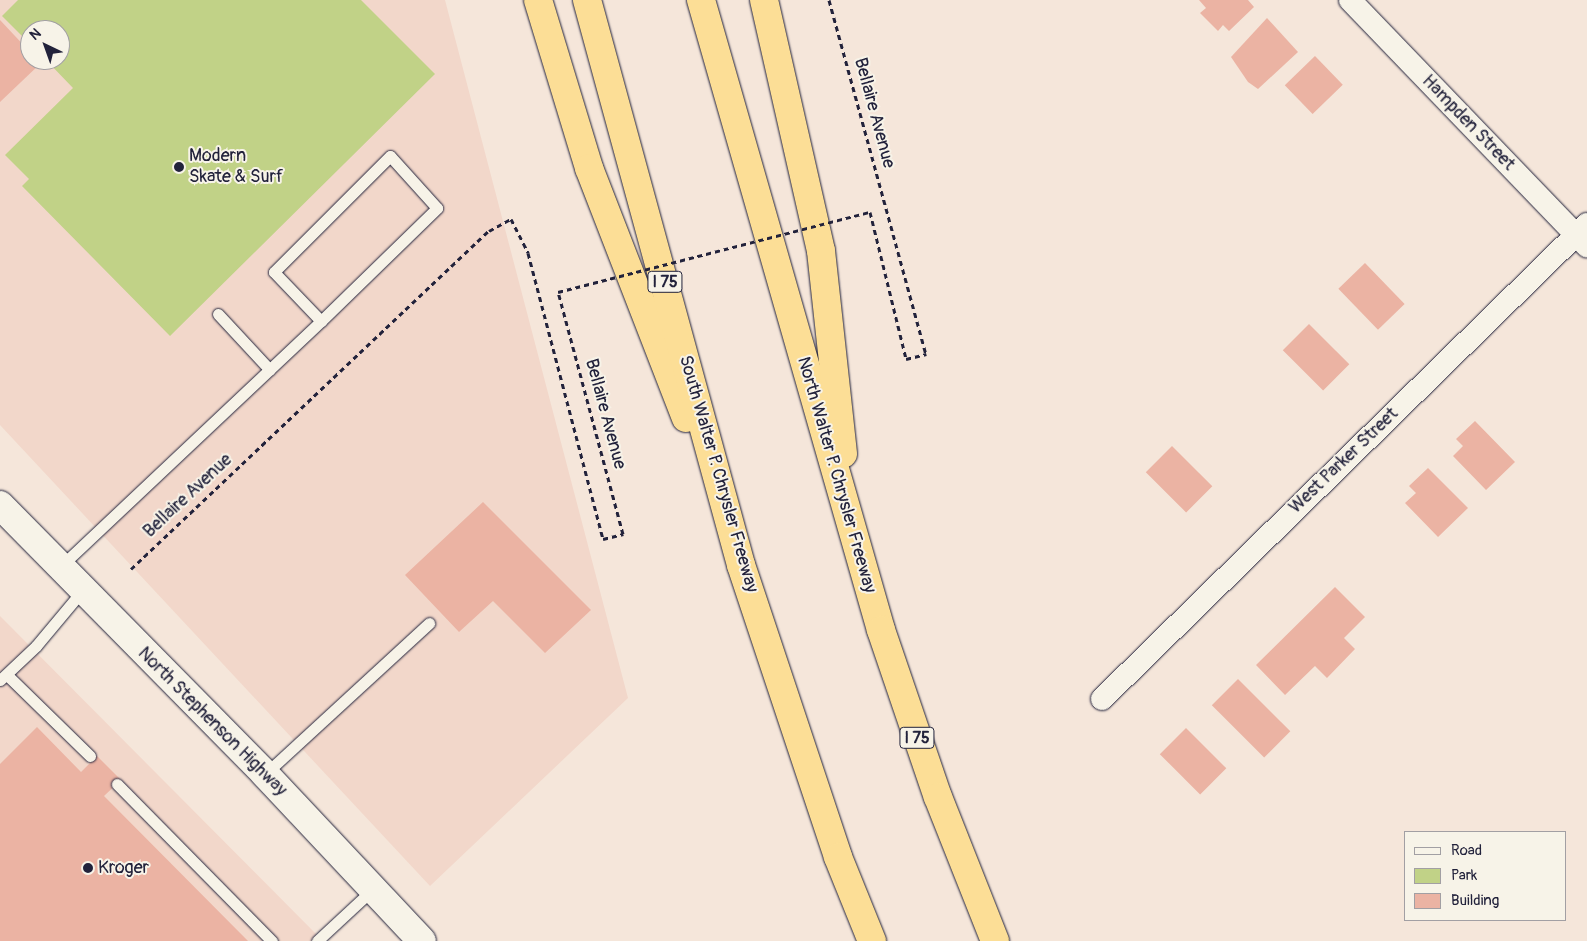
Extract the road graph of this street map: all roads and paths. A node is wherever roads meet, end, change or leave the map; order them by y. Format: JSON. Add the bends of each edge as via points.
{"nodes":[{"id":1,"x":538,"y":0,"type":"edge"},
{"id":2,"x":587,"y":0,"type":"edge"},
{"id":3,"x":702,"y":0,"type":"edge"},
{"id":4,"x":764,"y":0,"type":"edge"},
{"id":5,"x":829,"y":0,"type":"edge"},
{"id":6,"x":1350,"y":0,"type":"edge"},
{"id":7,"x":1583,"y":235,"type":"edge"},
{"id":8,"x":218,"y":314,"type":"dead end"},
{"id":9,"x":321,"y":321,"type":"junction"},
{"id":10,"x":270,"y":370,"type":"junction"},
{"id":11,"x":0,"y":505,"type":"edge"},
{"id":12,"x":851,"y":530,"type":"junction"},
{"id":13,"x":741,"y":565,"type":"junction"},
{"id":14,"x":60,"y":567,"type":"junction"},
{"id":15,"x":131,"y":569,"type":"dead end"},
{"id":16,"x":82,"y":591,"type":"junction"},
{"id":17,"x":429,"y":623,"type":"dead end"},
{"id":18,"x":4,"y":678,"type":"edge"},
{"id":19,"x":1102,"y":698,"type":"dead end"},
{"id":20,"x":90,"y":756,"type":"dead end"},
{"id":21,"x":265,"y":774,"type":"junction"},
{"id":22,"x":117,"y":784,"type":"dead end"},
{"id":23,"x":374,"y":888,"type":"junction"},
{"id":24,"x":272,"y":941,"type":"edge"},
{"id":25,"x":317,"y":941,"type":"edge"},
{"id":26,"x":422,"y":941,"type":"edge"},
{"id":27,"x":872,"y":941,"type":"edge"},
{"id":28,"x":995,"y":941,"type":"edge"}],
"edges":[{"from":1,"to":13,"type":"highway","via":[[589,168]]},
{"from":2,"to":13,"type":"highway","name":"South Walter P. Chrysler Freeway","number":"I 75"},
{"from":3,"to":12,"type":"highway","name":"North Walter P. Chrysler Freeway","number":"I 75"},
{"from":4,"to":12,"type":"highway","via":[[821,252]]},
{"from":5,"to":15,"type":"path","name":"Bellaire Avenue","bridge":true,"via":[[926,354],[906,359],[870,212],[558,292],[623,534],[603,539],[528,253],[511,219],[489,231]]},
{"from":6,"to":7,"type":"street","name":"Hampden Street"},
{"from":7,"to":19,"type":"street","name":"West Parker Street"},
{"from":8,"to":10,"type":"lane"},
{"from":9,"to":9,"type":"lane","via":[[437,208],[390,156],[274,272]]},
{"from":9,"to":10,"type":"lane"},
{"from":10,"to":14,"type":"lane"},
{"from":11,"to":14,"type":"main road","name":"North Stephenson Highway"},
{"from":12,"to":28,"type":"highway","name":"North Walter P. Chrysler Freeway","number":"I 75","via":[[938,798]]},
{"from":13,"to":27,"type":"highway","name":"South Walter P. Chrysler Freeway","number":"I 75","via":[[838,857]]},
{"from":14,"to":16,"type":"main road","name":"North Stephenson Highway"},
{"from":16,"to":18,"type":"lane"},
{"from":16,"to":21,"type":"main road","name":"North Stephenson Highway"},
{"from":17,"to":21,"type":"lane"},
{"from":18,"to":20,"type":"lane"},
{"from":21,"to":23,"type":"main road","name":"North Stephenson Highway"},
{"from":22,"to":24,"type":"lane"},
{"from":23,"to":25,"type":"lane"},
{"from":23,"to":26,"type":"main road","name":"North Stephenson Highway"}]}
